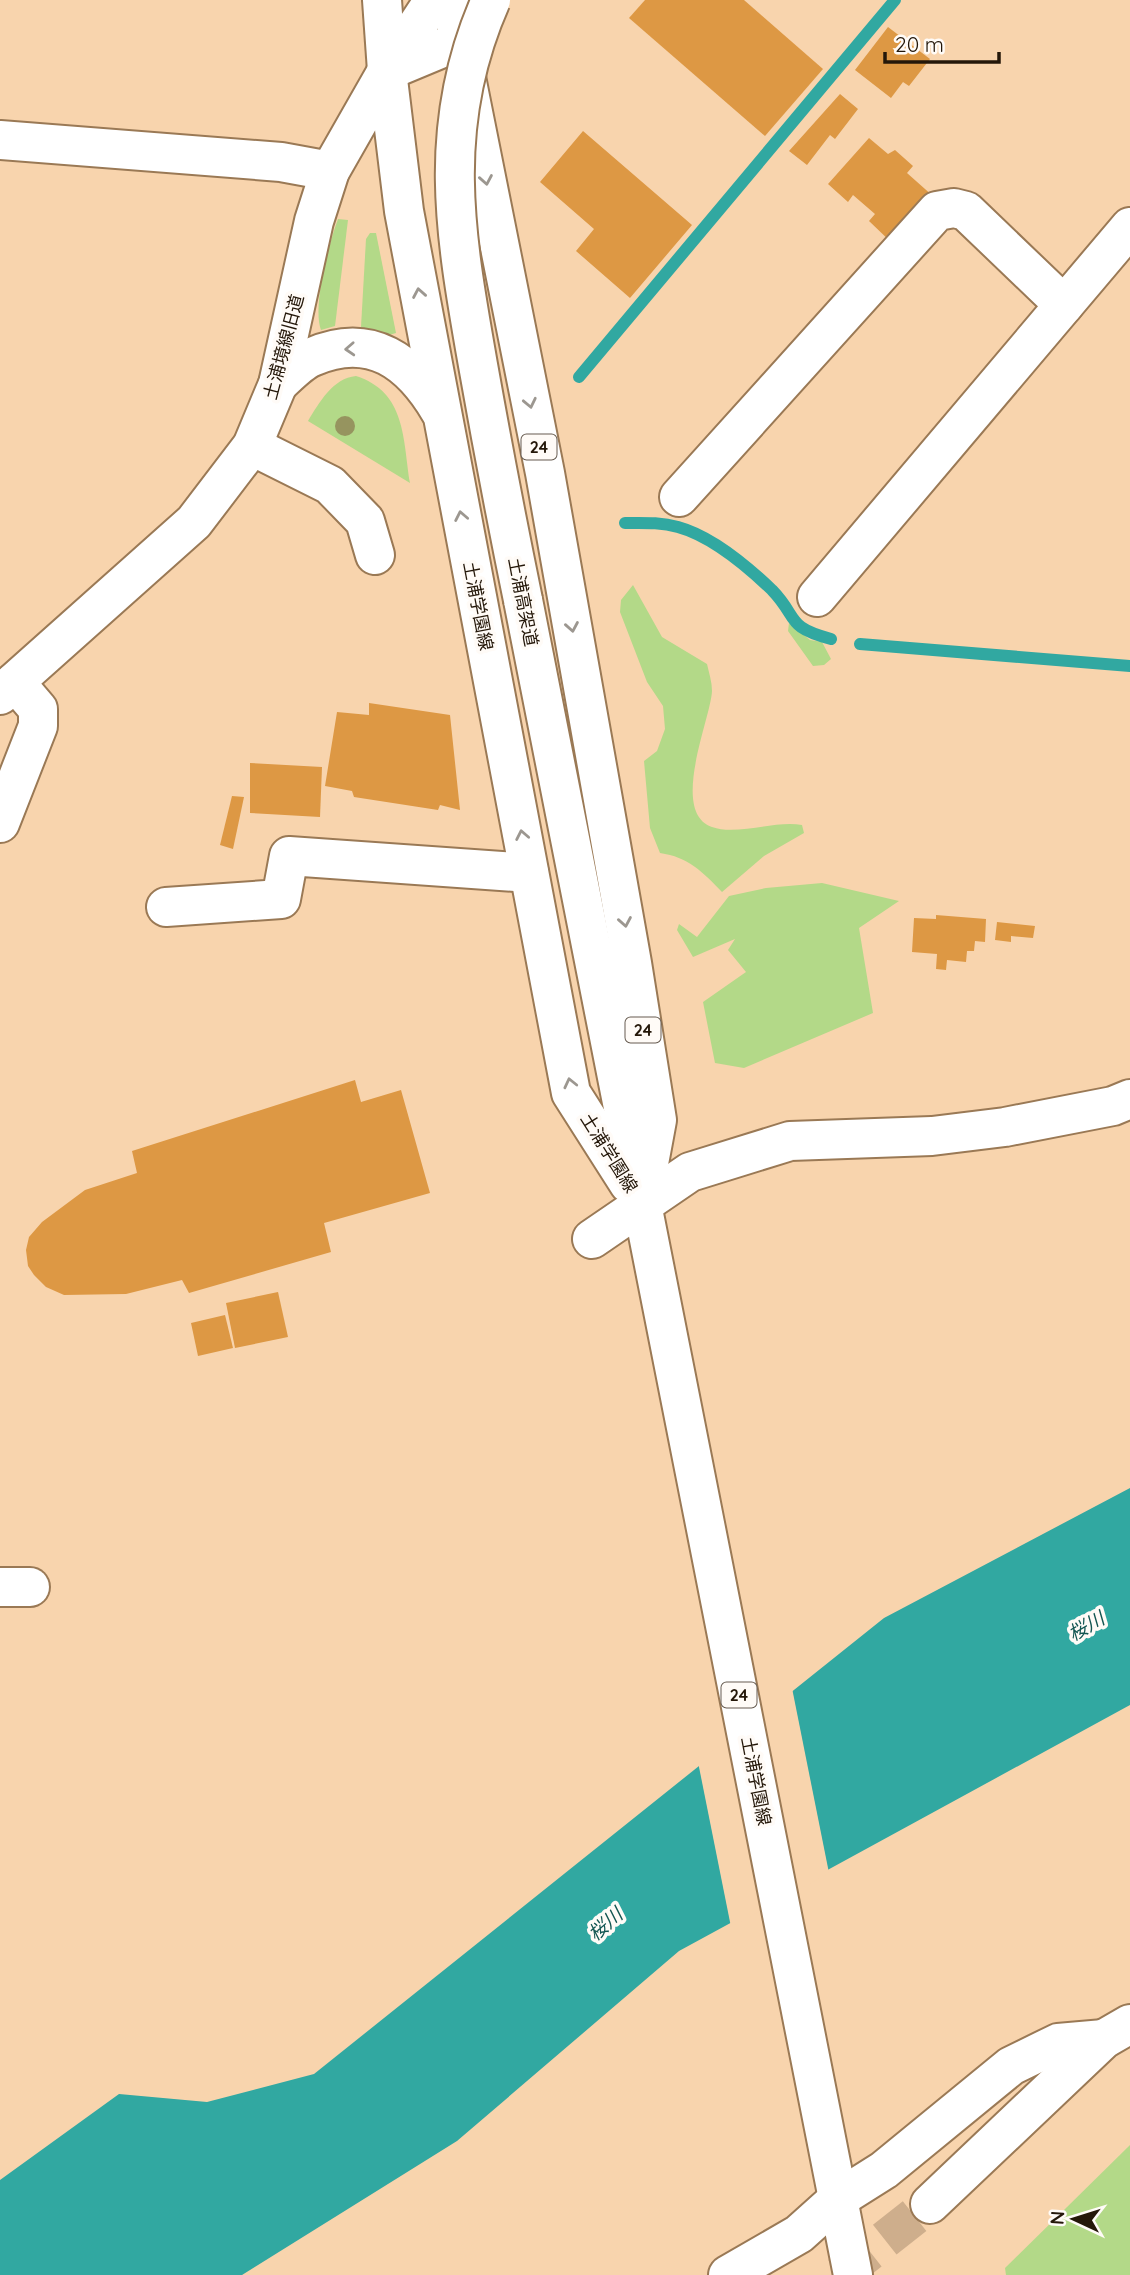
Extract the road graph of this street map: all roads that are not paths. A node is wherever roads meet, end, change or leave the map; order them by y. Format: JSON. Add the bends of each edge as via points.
{"nodes":[{"id":1,"x":382,"y":0,"type":"edge"},
{"id":2,"x":434,"y":0,"type":"edge"},
{"id":3,"x":453,"y":0,"type":"edge"},
{"id":4,"x":493,"y":0,"type":"edge"},
{"id":5,"x":459,"y":41,"type":"junction"},
{"id":6,"x":387,"y":71,"type":"junction"},
{"id":7,"x":0,"y":140,"type":"edge"},
{"id":8,"x":330,"y":171,"type":"junction"},
{"id":9,"x":1130,"y":227,"type":"edge"},
{"id":10,"x":1064,"y":305,"type":"junction"},
{"id":11,"x":278,"y":384,"type":"junction"},
{"id":12,"x":440,"y":411,"type":"junction"},
{"id":13,"x":252,"y":446,"type":"junction"},
{"id":14,"x":678,"y":497,"type":"dead end"},
{"id":15,"x":375,"y":555,"type":"dead end"},
{"id":16,"x":817,"y":597,"type":"dead end"},
{"id":17,"x":7,"y":689,"type":"edge"},
{"id":18,"x":0,"y":823,"type":"edge"},
{"id":19,"x":529,"y":873,"type":"junction"},
{"id":20,"x":166,"y":907,"type":"dead end"},
{"id":21,"x":1130,"y":1099,"type":"edge"},
{"id":22,"x":642,"y":1204,"type":"junction"},
{"id":23,"x":592,"y":1239,"type":"dead end"},
{"id":24,"x":1117,"y":2032,"type":"edge"},
{"id":25,"x":838,"y":2199,"type":"junction"},
{"id":26,"x":930,"y":2204,"type":"tunnel mouth"},
{"id":27,"x":729,"y":2275,"type":"edge"},
{"id":28,"x":853,"y":2275,"type":"edge"}],
"edges":[{"from":1,"to":6,"type":"main road","name":"土浦学園線"},
{"from":2,"to":6,"type":"main road"},
{"from":3,"to":5,"type":"main road","name":"土浦学園線"},
{"from":4,"to":5,"type":"main road","number":"24"},
{"from":4,"to":22,"type":"main road","name":"土浦高架道","number":"24","bridge":true,"via":[[470,59],[459,105],[454,202],[461,270]]},
{"from":5,"to":6,"type":"main road"},
{"from":5,"to":22,"type":"main road","name":"土浦学園線","number":"24","one_way":true,"via":[[545,473],[657,1120]]},
{"from":6,"to":8,"type":"main road","name":"土浦境線旧道"},
{"from":12,"to":6,"type":"main road","name":"土浦学園線","number":"24","one_way":true,"via":[[395,157]]},
{"from":7,"to":8,"type":"main road","via":[[302,163]]},
{"from":8,"to":11,"type":"main road","name":"土浦境線旧道","via":[[314,221]]},
{"from":9,"to":10,"type":"main road"},
{"from":10,"to":14,"type":"main road","via":[[966,211],[937,211]]},
{"from":10,"to":16,"type":"main road"},
{"from":12,"to":11,"type":"main road","one_way":true,"via":[[422,381],[393,359],[367,349],[348,347],[310,357]]},
{"from":11,"to":13,"type":"main road","name":"土浦境線旧道"},
{"from":19,"to":12,"type":"main road","name":"土浦学園線","number":"24","one_way":true},
{"from":13,"to":15,"type":"main road","via":[[330,485],[365,521]]},
{"from":13,"to":17,"type":"main road","name":"土浦境線旧道","via":[[194,522]]},
{"from":17,"to":18,"type":"main road","via":[[38,709],[38,726]]},
{"from":19,"to":20,"type":"main road","via":[[289,856],[281,899]]},
{"from":22,"to":19,"type":"main road","name":"土浦学園線","number":"24","one_way":true,"via":[[571,1093]]},
{"from":21,"to":22,"type":"main road","via":[[1113,1106],[932,1136],[790,1141],[690,1172]]},
{"from":22,"to":23,"type":"main road"},
{"from":22,"to":25,"type":"main road","name":"土浦学園線","number":"24"},
{"from":24,"to":25,"type":"main road","via":[[1058,2043],[1011,2066],[884,2169]]},
{"from":24,"to":26,"type":"main road"},
{"from":25,"to":27,"type":"main road","via":[[799,2234]]},
{"from":25,"to":28,"type":"main road","name":"土浦学園線","number":"24"}]}
